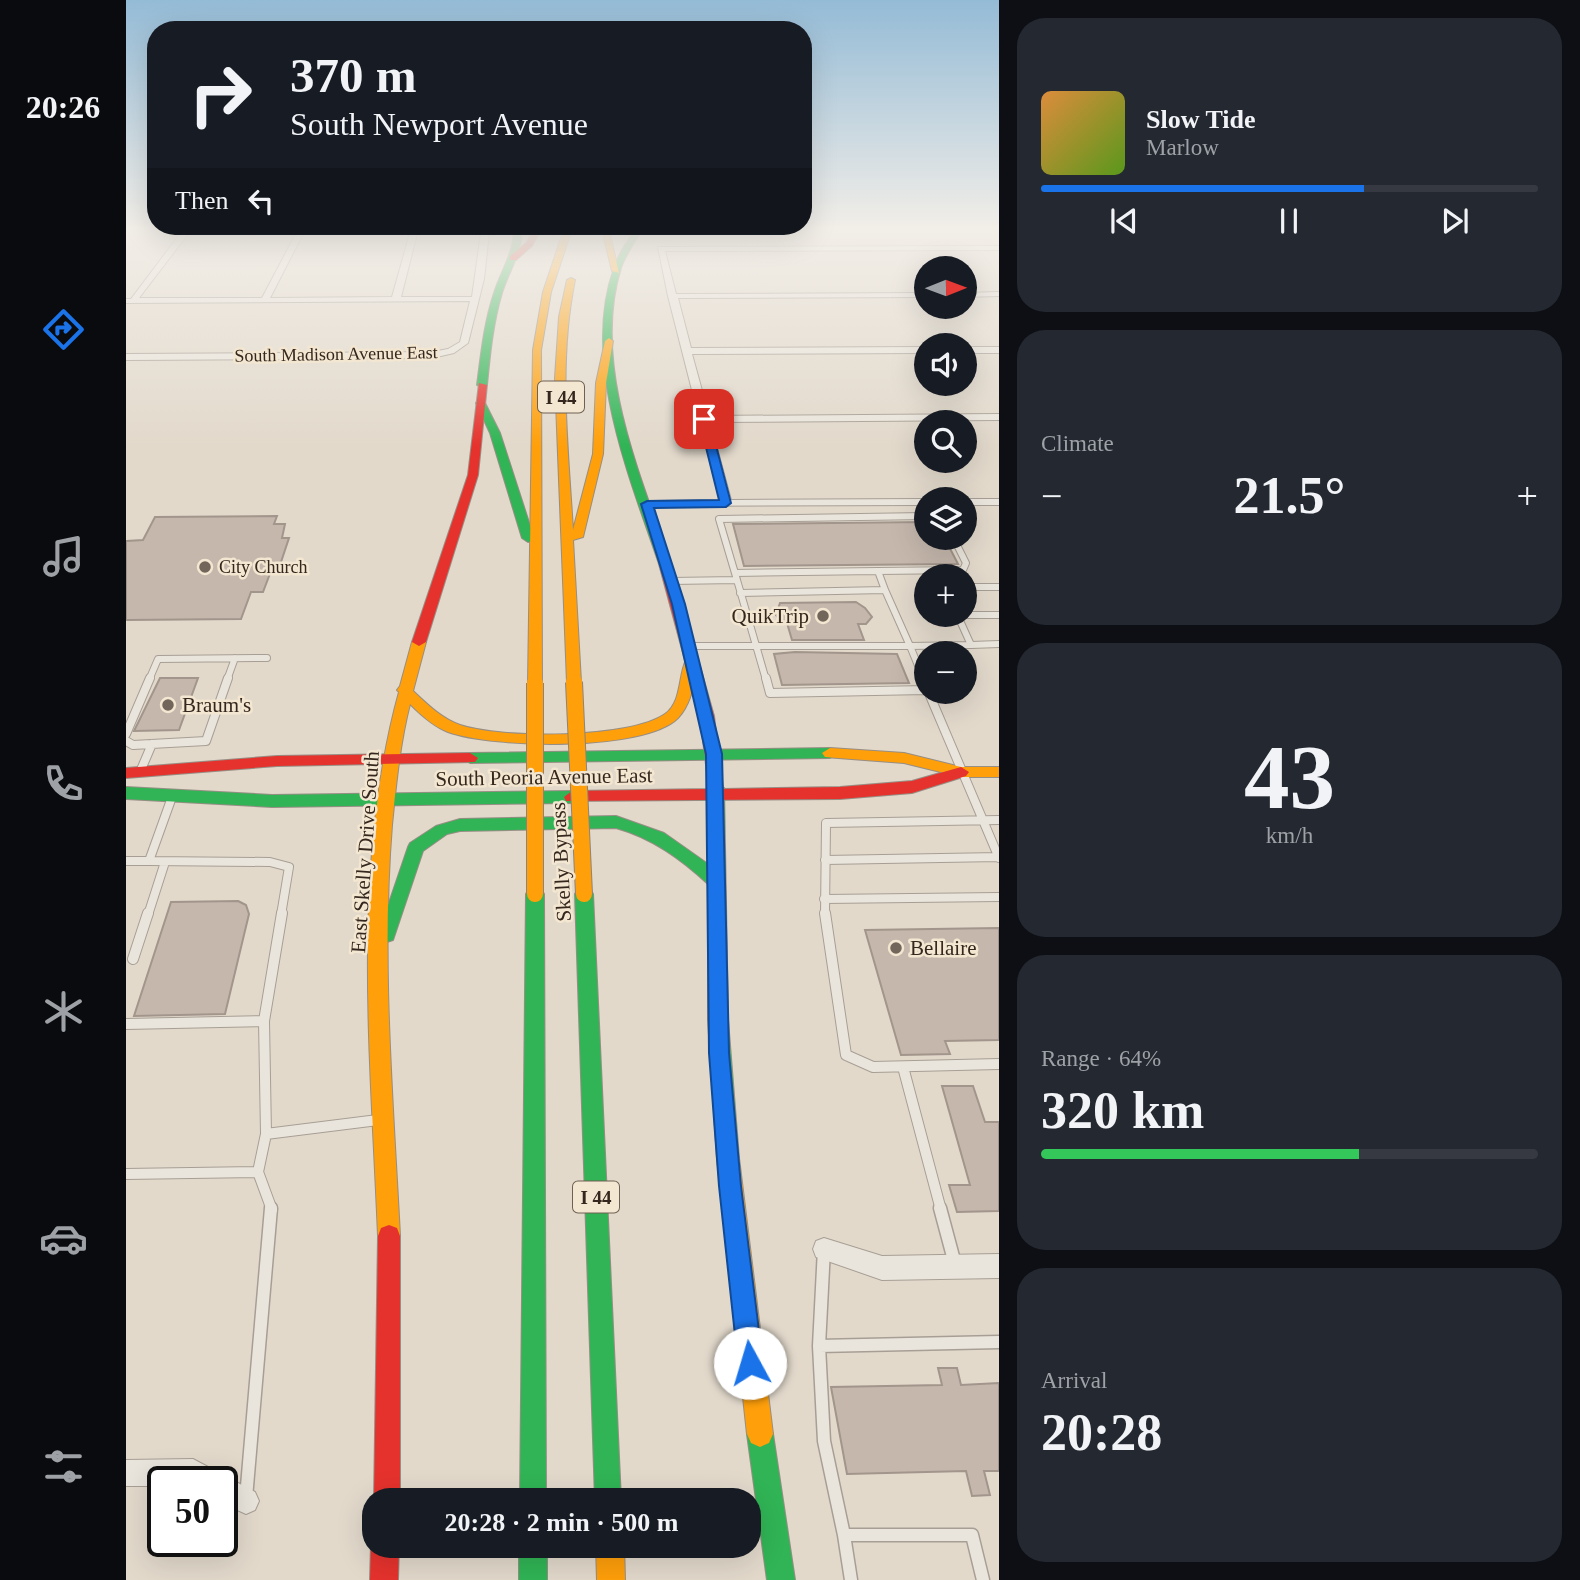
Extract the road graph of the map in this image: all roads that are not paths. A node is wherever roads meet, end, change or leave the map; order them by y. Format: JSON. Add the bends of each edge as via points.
{"nodes":[{"id":1,"x":475,"y":299,"type":"edge"},
{"id":2,"x":265,"y":300,"type":"joint"},
{"id":3,"x":300,"y":300,"type":"edge"},
{"id":4,"x":497,"y":300,"type":"edge"},
{"id":5,"x":546,"y":300,"type":"edge"},
{"id":6,"x":566,"y":300,"type":"edge"},
{"id":7,"x":611,"y":300,"type":"edge"},
{"id":8,"x":674,"y":300,"type":"edge"},
{"id":9,"x":129,"y":301,"type":"edge"},
{"id":10,"x":609,"y":341,"type":"junction"},
{"id":11,"x":914,"y":350,"type":"edge"},
{"id":12,"x":977,"y":350,"type":"edge"},
{"id":13,"x":999,"y":350,"type":"edge"},
{"id":14,"x":688,"y":351,"type":"junction"},
{"id":15,"x":126,"y":357,"type":"edge"},
{"id":16,"x":481,"y":403,"type":"junction"},
{"id":17,"x":999,"y":416,"type":"edge"},
{"id":18,"x":704,"y":419,"type":"junction"},
{"id":19,"x":914,"y":502,"type":"edge"},
{"id":20,"x":977,"y":502,"type":"edge"},
{"id":21,"x":999,"y":502,"type":"edge"},
{"id":22,"x":726,"y":503,"type":"junction"},
{"id":23,"x":647,"y":504,"type":"junction"},
{"id":24,"x":914,"y":516,"type":"edge"},
{"id":25,"x":960,"y":550,"type":"edge"},
{"id":26,"x":535,"y":558,"type":"junction"},
{"id":27,"x":878,"y":571,"type":"junction"},
{"id":28,"x":569,"y":572,"type":"junction"},
{"id":29,"x":736,"y":576,"type":"junction"},
{"id":30,"x":671,"y":581,"type":"junction"},
{"id":31,"x":977,"y":587,"type":"edge"},
{"id":32,"x":999,"y":587,"type":"edge"},
{"id":33,"x":885,"y":590,"type":"junction"},
{"id":34,"x":740,"y":593,"type":"junction"},
{"id":35,"x":977,"y":615,"type":"edge"},
{"id":36,"x":999,"y":615,"type":"edge"},
{"id":37,"x":999,"y":644,"type":"edge"},
{"id":38,"x":977,"y":645,"type":"edge"},
{"id":39,"x":756,"y":646,"type":"junction"},
{"id":40,"x":910,"y":646,"type":"junction"},
{"id":41,"x":914,"y":646,"type":"edge"},
{"id":42,"x":690,"y":653,"type":"junction"},
{"id":43,"x":914,"y":656,"type":"edge"},
{"id":44,"x":234,"y":658,"type":"junction"},
{"id":45,"x":267,"y":658,"type":"dead end"},
{"id":46,"x":914,"y":689,"type":"edge"},
{"id":47,"x":404,"y":690,"type":"junction"},
{"id":48,"x":933,"y":704,"type":"edge"},
{"id":49,"x":126,"y":734,"type":"edge"},
{"id":50,"x":126,"y":741,"type":"edge"},
{"id":51,"x":152,"y":744,"type":"junction"},
{"id":52,"x":714,"y":754,"type":"junction"},
{"id":53,"x":391,"y":758,"type":"junction"},
{"id":54,"x":961,"y":772,"type":"junction"},
{"id":55,"x":999,"y":772,"type":"edge"},
{"id":56,"x":133,"y":773,"type":"edge"},
{"id":57,"x":126,"y":793,"type":"edge"},
{"id":58,"x":716,"y":796,"type":"junction"},
{"id":59,"x":172,"y":797,"type":"junction"},
{"id":60,"x":387,"y":800,"type":"junction"},
{"id":61,"x":983,"y":820,"type":"junction"},
{"id":62,"x":999,"y":820,"type":"edge"},
{"id":63,"x":999,"y":857,"type":"edge"},
{"id":64,"x":825,"y":860,"type":"junction"},
{"id":65,"x":126,"y":861,"type":"edge"},
{"id":66,"x":149,"y":861,"type":"junction"},
{"id":67,"x":165,"y":862,"type":"junction"},
{"id":68,"x":717,"y":882,"type":"junction"},
{"id":69,"x":999,"y":897,"type":"edge"},
{"id":70,"x":824,"y":899,"type":"junction"},
{"id":71,"x":379,"y":958,"type":"junction"},
{"id":72,"x":133,"y":959,"type":"dead end"},
{"id":73,"x":264,"y":1021,"type":"junction"},
{"id":74,"x":126,"y":1024,"type":"edge"},
{"id":75,"x":999,"y":1064,"type":"edge"},
{"id":76,"x":903,"y":1067,"type":"junction"},
{"id":77,"x":385,"y":1119,"type":"junction"},
{"id":78,"x":266,"y":1134,"type":"junction"},
{"id":79,"x":258,"y":1172,"type":"junction"},
{"id":80,"x":126,"y":1174,"type":"edge"},
{"id":81,"x":824,"y":1249,"type":"joint"},
{"id":82,"x":956,"y":1266,"type":"junction"},
{"id":83,"x":999,"y":1266,"type":"edge"},
{"id":84,"x":999,"y":1342,"type":"edge"},
{"id":85,"x":819,"y":1346,"type":"junction"},
{"id":86,"x":126,"y":1473,"type":"edge"},
{"id":87,"x":147,"y":1473,"type":"edge"},
{"id":88,"x":387,"y":1488,"type":"edge"},
{"id":89,"x":533,"y":1488,"type":"edge"},
{"id":90,"x":608,"y":1488,"type":"edge"},
{"id":91,"x":238,"y":1497,"type":"edge"},
{"id":92,"x":246,"y":1501,"type":"joint"},
{"id":93,"x":844,"y":1535,"type":"junction"},
{"id":94,"x":385,"y":1558,"type":"edge"},
{"id":95,"x":533,"y":1558,"type":"edge"},
{"id":96,"x":610,"y":1558,"type":"edge"},
{"id":97,"x":384,"y":1580,"type":"edge"},
{"id":98,"x":533,"y":1580,"type":"edge"},
{"id":99,"x":611,"y":1580,"type":"edge"},
{"id":100,"x":781,"y":1580,"type":"edge"},
{"id":101,"x":851,"y":1580,"type":"edge"},
{"id":102,"x":983,"y":1580,"type":"edge"}],
"edges":[{"from":1,"to":15,"type":"street","name":"South Madison Avenue East","via":[[464,343],[443,354]]},
{"from":2,"to":3,"type":"street"},
{"from":2,"to":9,"type":"street"},
{"from":4,"to":16,"type":"main road","name":"East Skelly Drive South","via":[[487,339]]},
{"from":5,"to":26,"type":"main road","name":"Skelly Bypass","number":"I 44","via":[[537,350]]},
{"from":6,"to":28,"type":"main road","name":"Skelly Bypass","number":"I 44","via":[[560,342]]},
{"from":7,"to":10,"type":"main road"},
{"from":8,"to":14,"type":"street"},
{"from":10,"to":23,"type":"main road","via":[[619,418]]},
{"from":10,"to":28,"type":"main road","via":[[601,383],[598,454]]},
{"from":11,"to":14,"type":"street"},
{"from":12,"to":13,"type":"street"},
{"from":14,"to":18,"type":"street"},
{"from":16,"to":26,"type":"main road"},
{"from":16,"to":47,"type":"main road","name":"East Skelly Drive South","via":[[470,486]]},
{"from":17,"to":18,"type":"street"},
{"from":18,"to":22,"type":"street"},
{"from":19,"to":22,"type":"street"},
{"from":20,"to":21,"type":"street"},
{"from":22,"to":23,"type":"street"},
{"from":23,"to":30,"type":"main road"},
{"from":24,"to":29,"type":"lane","via":[[719,519]]},
{"from":25,"to":27,"type":"lane","via":[[966,563],[963,570]]},
{"from":26,"to":89,"type":"main road","name":"Skelly Bypass","number":"I 44","bridge":true},
{"from":27,"to":29,"type":"lane"},
{"from":27,"to":33,"type":"lane"},
{"from":28,"to":90,"type":"main road","name":"Skelly Bypass","number":"I 44","bridge":true},
{"from":29,"to":30,"type":"lane"},
{"from":29,"to":34,"type":"lane"},
{"from":30,"to":42,"type":"main road"},
{"from":31,"to":32,"type":"lane"},
{"from":33,"to":34,"type":"lane"},
{"from":33,"to":40,"type":"lane"},
{"from":34,"to":39,"type":"lane"},
{"from":35,"to":36,"type":"lane"},
{"from":37,"to":38,"type":"lane"},
{"from":39,"to":40,"type":"lane"},
{"from":39,"to":42,"type":"lane"},
{"from":39,"to":46,"type":"lane","via":[[770,693]]},
{"from":40,"to":41,"type":"lane"},
{"from":40,"to":43,"type":"lane"},
{"from":42,"to":47,"type":"main road","via":[[676,711],[658,726],[628,734],[472,734],[441,723]]},
{"from":42,"to":52,"type":"main road"},
{"from":44,"to":45,"type":"lane"},
{"from":44,"to":49,"type":"lane","via":[[158,659]]},
{"from":44,"to":51,"type":"lane","via":[[206,741]]},
{"from":47,"to":53,"type":"main road","name":"East Skelly Drive South"},
{"from":48,"to":54,"type":"lane"},
{"from":50,"to":51,"type":"lane"},
{"from":51,"to":56,"type":"lane"},
{"from":52,"to":53,"type":"main road","name":"South Peoria Avenue East"},
{"from":52,"to":54,"type":"main road","name":"South Peoria Avenue East","via":[[904,758]]},
{"from":52,"to":58,"type":"main road"},
{"from":53,"to":56,"type":"main road","name":"South Peoria Avenue East","via":[[277,761]]},
{"from":53,"to":60,"type":"main road","name":"East Skelly Drive South"},
{"from":54,"to":55,"type":"main road","name":"South Peoria Avenue East"},
{"from":54,"to":58,"type":"main road","name":"South Peoria Avenue East","via":[[912,787]]},
{"from":54,"to":61,"type":"lane"},
{"from":57,"to":59,"type":"main road","name":"South Peoria Avenue East"},
{"from":58,"to":60,"type":"main road","name":"South Peoria Avenue East"},
{"from":58,"to":68,"type":"main road"},
{"from":59,"to":60,"type":"main road","name":"South Peoria Avenue East"},
{"from":59,"to":66,"type":"lane"},
{"from":60,"to":71,"type":"main road","name":"East Skelly Drive South"},
{"from":61,"to":62,"type":"lane"},
{"from":61,"to":63,"type":"lane"},
{"from":61,"to":64,"type":"lane","via":[[826,823]]},
{"from":63,"to":64,"type":"lane"},
{"from":64,"to":70,"type":"lane"},
{"from":65,"to":66,"type":"lane"},
{"from":66,"to":67,"type":"lane"},
{"from":67,"to":72,"type":"lane"},
{"from":67,"to":73,"type":"lane","via":[[270,862],[289,867]]},
{"from":68,"to":71,"type":"main road","via":[[670,840],[637,825],[460,825],[442,830],[416,847]]},
{"from":68,"to":100,"type":"main road","via":[[719,1053],[730,1186]]},
{"from":69,"to":70,"type":"lane"},
{"from":70,"to":76,"type":"lane","via":[[845,1055],[873,1068]]},
{"from":71,"to":77,"type":"main road","name":"East Skelly Drive South"},
{"from":73,"to":74,"type":"lane"},
{"from":73,"to":78,"type":"lane"},
{"from":75,"to":76,"type":"lane"},
{"from":76,"to":82,"type":"lane"},
{"from":77,"to":78,"type":"lane"},
{"from":77,"to":88,"type":"main road","name":"East Skelly Drive South","via":[[390,1271]]},
{"from":78,"to":79,"type":"lane"},
{"from":79,"to":80,"type":"lane"},
{"from":79,"to":92,"type":"lane","via":[[272,1210]]},
{"from":81,"to":82,"type":"street","via":[[883,1268]]},
{"from":81,"to":85,"type":"lane"},
{"from":82,"to":83,"type":"street"},
{"from":84,"to":85,"type":"lane"},
{"from":85,"to":93,"type":"lane","via":[[824,1441]]},
{"from":86,"to":87,"type":"street"},
{"from":91,"to":92,"type":"street"},
{"from":93,"to":101,"type":"lane"},
{"from":93,"to":102,"type":"lane","via":[[972,1535]]},
{"from":94,"to":97,"type":"main road"},
{"from":95,"to":98,"type":"main road"},
{"from":96,"to":99,"type":"main road"}]}
